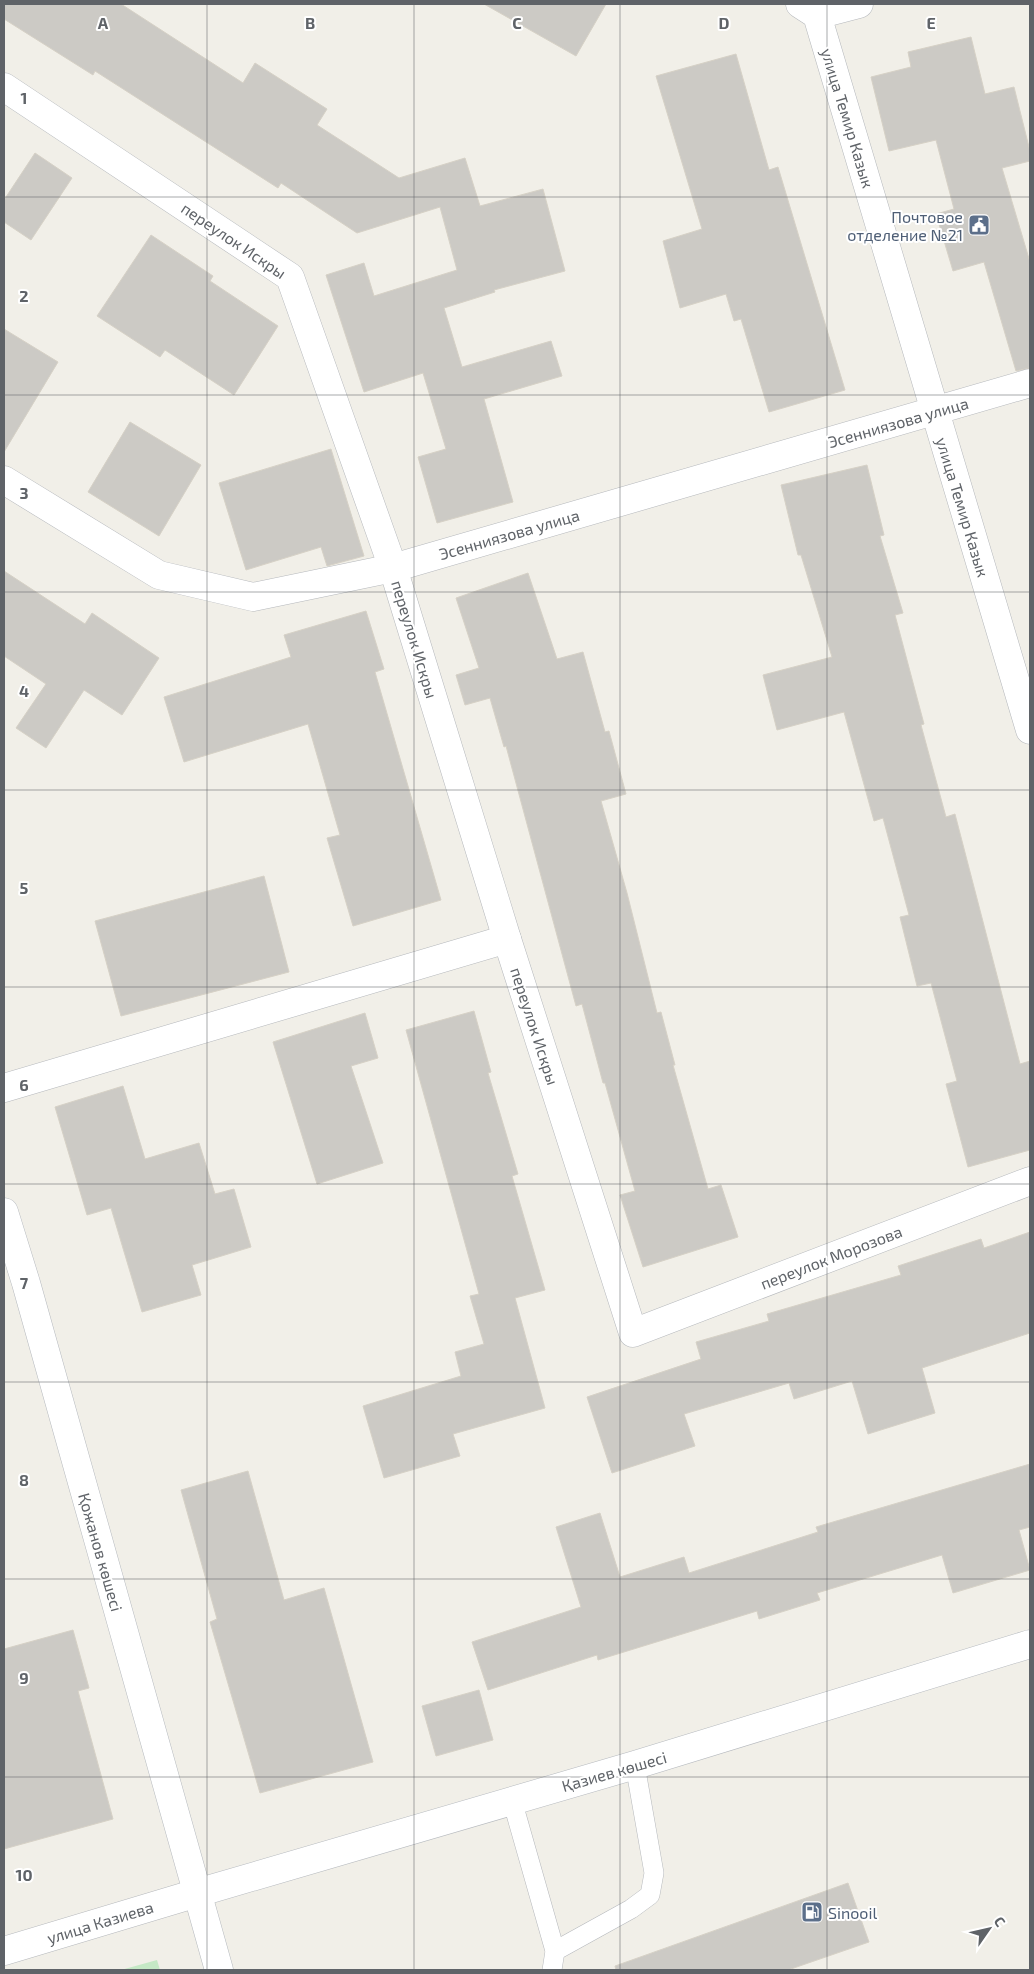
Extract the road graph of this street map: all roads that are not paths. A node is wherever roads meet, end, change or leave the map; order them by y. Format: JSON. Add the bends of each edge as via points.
{"nodes":[{"id":1,"x":859,"y":4,"type":"edge"},
{"id":2,"x":808,"y":9,"type":"edge"},
{"id":3,"x":4,"y":87,"type":"edge"},
{"id":4,"x":1030,"y":383,"type":"edge"},
{"id":5,"x":935,"y":412,"type":"junction"},
{"id":6,"x":4,"y":480,"type":"edge"},
{"id":7,"x":393,"y":568,"type":"junction"},
{"id":8,"x":1030,"y":730,"type":"edge"},
{"id":9,"x":507,"y":939,"type":"junction"},
{"id":10,"x":4,"y":1088,"type":"edge"},
{"id":11,"x":1030,"y":1181,"type":"edge"},
{"id":12,"x":4,"y":1212,"type":"edge"},
{"id":13,"x":632,"y":1333,"type":"joint"},
{"id":14,"x":1030,"y":1644,"type":"edge"},
{"id":15,"x":636,"y":1765,"type":"junction"},
{"id":16,"x":512,"y":1800,"type":"junction"},
{"id":17,"x":197,"y":1893,"type":"junction"},
{"id":18,"x":4,"y":1951,"type":"edge"},
{"id":19,"x":555,"y":1951,"type":"junction"},
{"id":20,"x":218,"y":1970,"type":"edge"},
{"id":21,"x":552,"y":1970,"type":"edge"}],
"edges":[{"from":1,"to":2,"type":"street"},
{"from":2,"to":5,"type":"street","name":"улица Темир Казык"},
{"from":3,"to":7,"type":"street","name":"переулок Искры","via":[[290,277]]},
{"from":4,"to":5,"type":"street","name":"Эсенниязова улица"},
{"from":5,"to":7,"type":"street","name":"Эсенниязова улица"},
{"from":5,"to":8,"type":"street","name":"улица Темир Казык"},
{"from":6,"to":7,"type":"street","name":"Эсенниязова улица","via":[[159,575],[252,597]]},
{"from":7,"to":9,"type":"street","name":"переулок Искры"},
{"from":9,"to":10,"type":"street"},
{"from":9,"to":13,"type":"street","name":"переулок Искры"},
{"from":11,"to":13,"type":"street","name":"переулок Морозова"},
{"from":12,"to":17,"type":"street","name":"Қожанов көшесі"},
{"from":14,"to":15,"type":"street","name":"Қазиев көшесі"},
{"from":15,"to":16,"type":"street","name":"Қазиев көшесі"},
{"from":15,"to":19,"type":"lane","via":[[654,1873],[650,1895]]},
{"from":16,"to":17,"type":"street","name":"Қазиев көшесі"},
{"from":16,"to":19,"type":"lane"},
{"from":17,"to":18,"type":"street","name":"улица Казиева"},
{"from":17,"to":20,"type":"street","name":"Қожанов көшесі"},
{"from":19,"to":21,"type":"lane"}]}
